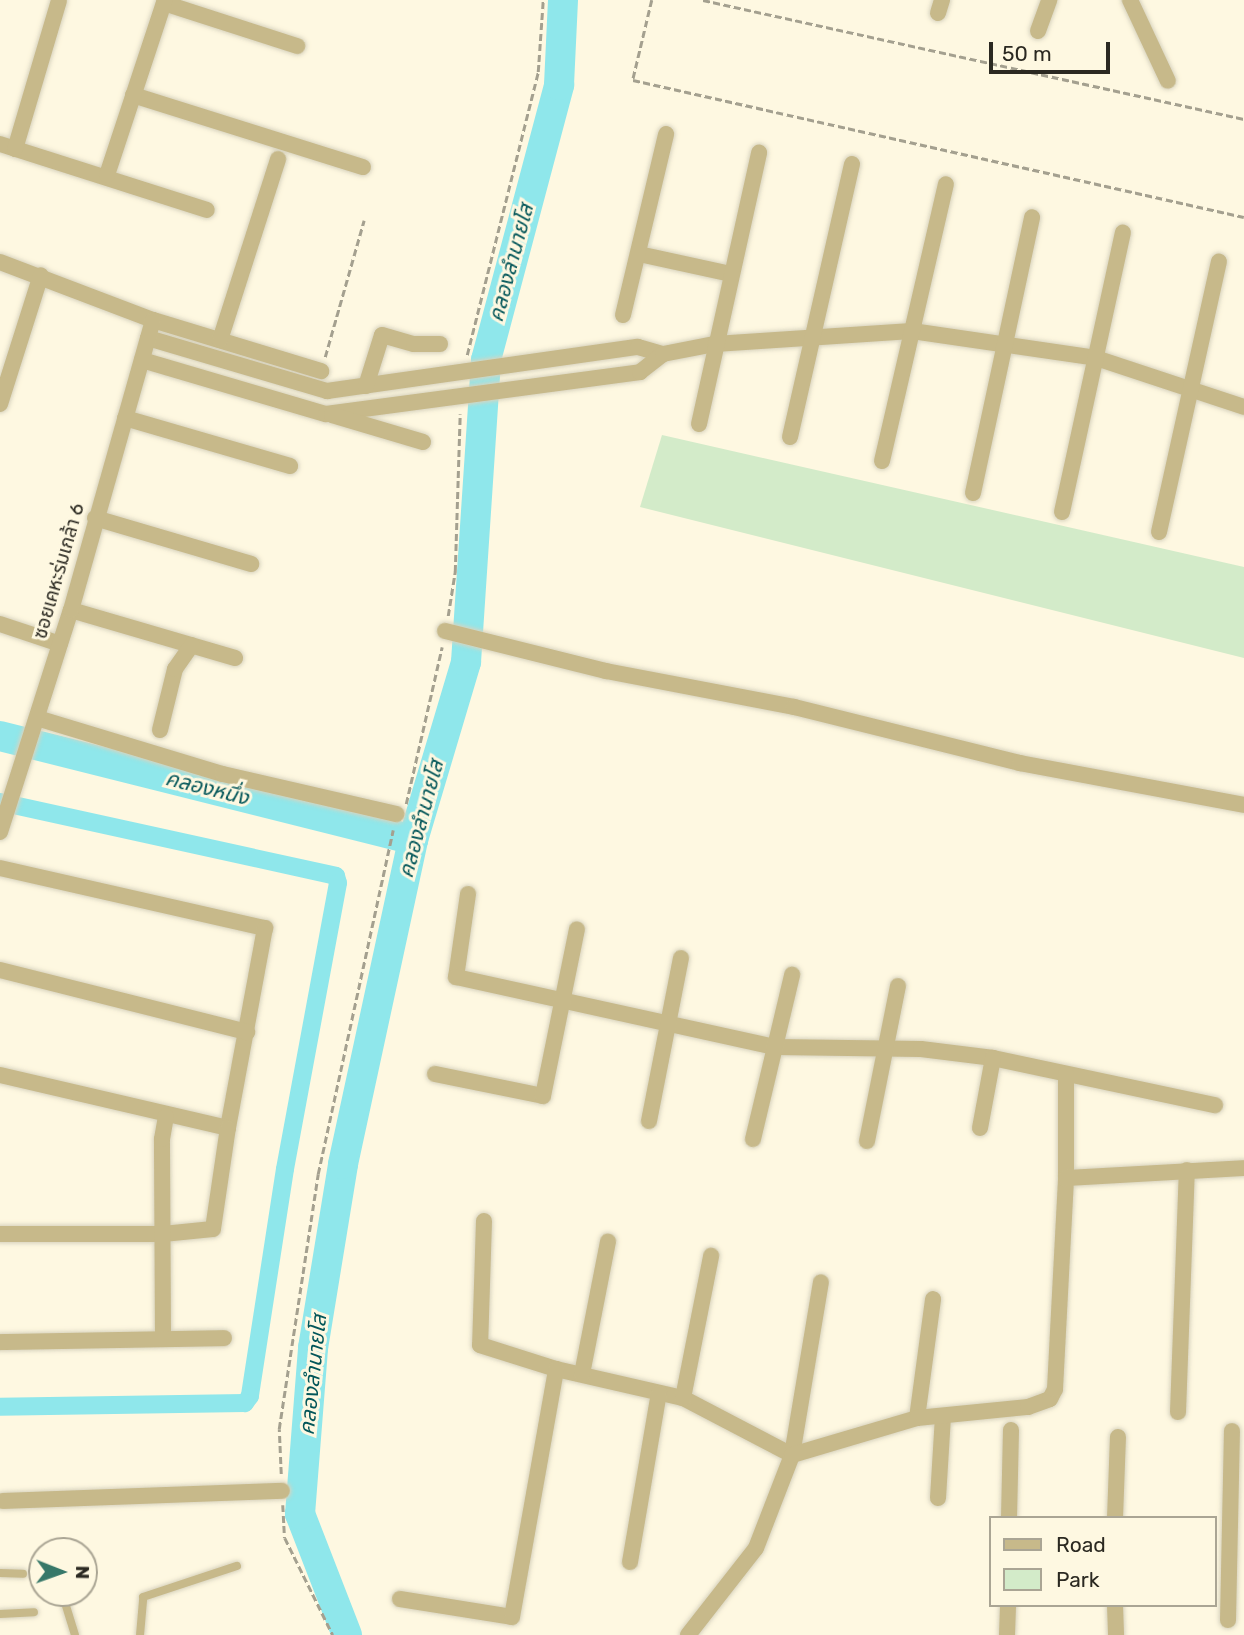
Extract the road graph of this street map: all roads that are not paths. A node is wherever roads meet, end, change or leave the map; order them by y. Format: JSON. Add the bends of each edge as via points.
{"nodes":[{"id":1,"x":59,"y":0,"type":"edge"},
{"id":2,"x":1049,"y":0,"type":"edge"},
{"id":3,"x":1130,"y":0,"type":"edge"},
{"id":4,"x":165,"y":2,"type":"edge"},
{"id":5,"x":1038,"y":31,"type":"dead end"},
{"id":6,"x":297,"y":46,"type":"dead end"},
{"id":7,"x":1168,"y":81,"type":"dead end"},
{"id":8,"x":133,"y":94,"type":"junction"},
{"id":9,"x":666,"y":134,"type":"dead end"},
{"id":10,"x":7,"y":147,"type":"edge"},
{"id":11,"x":759,"y":153,"type":"dead end"},
{"id":12,"x":278,"y":159,"type":"dead end"},
{"id":13,"x":852,"y":164,"type":"dead end"},
{"id":14,"x":363,"y":167,"type":"dead end"},
{"id":15,"x":107,"y":175,"type":"junction"},
{"id":16,"x":946,"y":184,"type":"dead end"},
{"id":17,"x":207,"y":210,"type":"dead end"},
{"id":18,"x":1032,"y":216,"type":"dead end"},
{"id":19,"x":1122,"y":233,"type":"dead end"},
{"id":20,"x":639,"y":254,"type":"junction"},
{"id":21,"x":0,"y":262,"type":"edge"},
{"id":22,"x":1219,"y":262,"type":"dead end"},
{"id":23,"x":731,"y":274,"type":"junction"},
{"id":24,"x":41,"y":275,"type":"junction"},
{"id":25,"x":623,"y":315,"type":"dead end"},
{"id":26,"x":153,"y":320,"type":"junction"},
{"id":27,"x":912,"y":331,"type":"junction"},
{"id":28,"x":813,"y":336,"type":"junction"},
{"id":29,"x":148,"y":338,"type":"junction"},
{"id":30,"x":220,"y":340,"type":"junction"},
{"id":31,"x":440,"y":344,"type":"dead end"},
{"id":32,"x":715,"y":344,"type":"junction"},
{"id":33,"x":1006,"y":344,"type":"junction"},
{"id":34,"x":663,"y":354,"type":"junction"},
{"id":35,"x":1096,"y":358,"type":"junction"},
{"id":36,"x":142,"y":360,"type":"junction"},
{"id":37,"x":321,"y":371,"type":"road end"},
{"id":38,"x":366,"y":386,"type":"junction"},
{"id":39,"x":1191,"y":386,"type":"junction"},
{"id":40,"x":346,"y":389,"type":"junction"},
{"id":41,"x":0,"y":404,"type":"edge"},
{"id":42,"x":1244,"y":407,"type":"edge"},
{"id":43,"x":351,"y":410,"type":"junction"},
{"id":44,"x":326,"y":414,"type":"junction"},
{"id":45,"x":125,"y":418,"type":"junction"},
{"id":46,"x":699,"y":424,"type":"dead end"},
{"id":47,"x":790,"y":437,"type":"dead end"},
{"id":48,"x":423,"y":442,"type":"dead end"},
{"id":49,"x":882,"y":461,"type":"dead end"},
{"id":50,"x":290,"y":466,"type":"dead end"},
{"id":51,"x":973,"y":493,"type":"dead end"},
{"id":52,"x":1062,"y":512,"type":"dead end"},
{"id":53,"x":95,"y":519,"type":"junction"},
{"id":54,"x":1159,"y":531,"type":"dead end"},
{"id":55,"x":251,"y":564,"type":"dead end"},
{"id":56,"x":71,"y":610,"type":"junction"},
{"id":57,"x":0,"y":624,"type":"edge"},
{"id":58,"x":445,"y":631,"type":"dead end"},
{"id":59,"x":60,"y":644,"type":"junction"},
{"id":60,"x":192,"y":645,"type":"junction"},
{"id":61,"x":235,"y":658,"type":"dead end"},
{"id":62,"x":35,"y":723,"type":"junction"},
{"id":63,"x":160,"y":730,"type":"dead end"},
{"id":64,"x":1244,"y":805,"type":"edge"},
{"id":65,"x":396,"y":814,"type":"dead end"},
{"id":66,"x":0,"y":832,"type":"edge"},
{"id":67,"x":0,"y":868,"type":"edge"},
{"id":68,"x":468,"y":894,"type":"dead end"},
{"id":69,"x":577,"y":929,"type":"dead end"},
{"id":70,"x":681,"y":958,"type":"dead end"},
{"id":71,"x":0,"y":971,"type":"edge"},
{"id":72,"x":792,"y":975,"type":"dead end"},
{"id":73,"x":898,"y":986,"type":"dead end"},
{"id":74,"x":563,"y":1002,"type":"junction"},
{"id":75,"x":668,"y":1024,"type":"junction"},
{"id":76,"x":247,"y":1032,"type":"junction"},
{"id":77,"x":775,"y":1047,"type":"junction"},
{"id":78,"x":885,"y":1050,"type":"junction"},
{"id":79,"x":993,"y":1058,"type":"junction"},
{"id":80,"x":1066,"y":1073,"type":"junction"},
{"id":81,"x":435,"y":1074,"type":"dead end"},
{"id":82,"x":0,"y":1075,"type":"edge"},
{"id":83,"x":1215,"y":1105,"type":"dead end"},
{"id":84,"x":166,"y":1116,"type":"junction"},
{"id":85,"x":649,"y":1121,"type":"dead end"},
{"id":86,"x":228,"y":1128,"type":"junction"},
{"id":87,"x":980,"y":1128,"type":"dead end"},
{"id":88,"x":753,"y":1139,"type":"dead end"},
{"id":89,"x":867,"y":1141,"type":"dead end"},
{"id":90,"x":1244,"y":1168,"type":"edge"},
{"id":91,"x":1187,"y":1170,"type":"junction"},
{"id":92,"x":1066,"y":1178,"type":"junction"},
{"id":93,"x":484,"y":1221,"type":"dead end"},
{"id":94,"x":0,"y":1234,"type":"edge"},
{"id":95,"x":163,"y":1234,"type":"junction"},
{"id":96,"x":608,"y":1242,"type":"dead end"},
{"id":97,"x":710,"y":1256,"type":"dead end"},
{"id":98,"x":821,"y":1282,"type":"dead end"},
{"id":99,"x":933,"y":1299,"type":"dead end"},
{"id":100,"x":224,"y":1338,"type":"dead end"},
{"id":101,"x":163,"y":1339,"type":"junction"},
{"id":102,"x":0,"y":1342,"type":"edge"},
{"id":103,"x":556,"y":1369,"type":"junction"},
{"id":104,"x":582,"y":1374,"type":"junction"},
{"id":105,"x":659,"y":1392,"type":"junction"},
{"id":106,"x":683,"y":1398,"type":"junction"},
{"id":107,"x":1178,"y":1412,"type":"dead end"},
{"id":108,"x":943,"y":1416,"type":"junction"},
{"id":109,"x":917,"y":1418,"type":"junction"},
{"id":110,"x":1011,"y":1430,"type":"dead end"},
{"id":111,"x":1232,"y":1431,"type":"dead end"},
{"id":112,"x":1118,"y":1437,"type":"dead end"},
{"id":113,"x":792,"y":1455,"type":"junction"},
{"id":114,"x":282,"y":1491,"type":"dead end"},
{"id":115,"x":938,"y":1498,"type":"dead end"},
{"id":116,"x":3,"y":1501,"type":"dead end"},
{"id":117,"x":1009,"y":1516,"type":"edge"},
{"id":118,"x":1115,"y":1516,"type":"edge"},
{"id":119,"x":1221,"y":1528,"type":"edge"},
{"id":120,"x":629,"y":1562,"type":"dead end"},
{"id":121,"x":237,"y":1566,"type":"dead end"},
{"id":122,"x":0,"y":1573,"type":"edge"},
{"id":123,"x":23,"y":1574,"type":"dead end"},
{"id":124,"x":400,"y":1599,"type":"dead end"},
{"id":125,"x":66,"y":1607,"type":"edge"},
{"id":126,"x":1008,"y":1607,"type":"edge"},
{"id":127,"x":1115,"y":1607,"type":"edge"},
{"id":128,"x":34,"y":1612,"type":"dead end"},
{"id":129,"x":0,"y":1614,"type":"edge"},
{"id":130,"x":1228,"y":1620,"type":"dead end"},
{"id":131,"x":75,"y":1635,"type":"edge"},
{"id":132,"x":140,"y":1635,"type":"edge"},
{"id":133,"x":688,"y":1635,"type":"edge"},
{"id":134,"x":1007,"y":1635,"type":"edge"},
{"id":135,"x":1116,"y":1635,"type":"edge"}],
"edges":[{"from":1,"to":10,"type":"street"},
{"from":2,"to":5,"type":"street"},
{"from":3,"to":7,"type":"street"},
{"from":4,"to":6,"type":"street"},
{"from":4,"to":8,"type":"street"},
{"from":8,"to":14,"type":"street"},
{"from":8,"to":15,"type":"street"},
{"from":9,"to":20,"type":"street"},
{"from":10,"to":15,"type":"street"},
{"from":11,"to":23,"type":"street"},
{"from":12,"to":30,"type":"street"},
{"from":13,"to":28,"type":"street"},
{"from":15,"to":17,"type":"street"},
{"from":16,"to":27,"type":"street"},
{"from":18,"to":33,"type":"street"},
{"from":19,"to":35,"type":"street"},
{"from":20,"to":23,"type":"street"},
{"from":20,"to":25,"type":"street"},
{"from":21,"to":24,"type":"street"},
{"from":22,"to":39,"type":"street"},
{"from":23,"to":32,"type":"street"},
{"from":24,"to":26,"type":"street"},
{"from":24,"to":41,"type":"street"},
{"from":26,"to":29,"type":"street","name":"ซอยเคหะร่มเกล้า 6"},
{"from":26,"to":30,"type":"street"},
{"from":27,"to":28,"type":"street"},
{"from":27,"to":33,"type":"street"},
{"from":27,"to":49,"type":"street"},
{"from":28,"to":32,"type":"street"},
{"from":28,"to":47,"type":"street"},
{"from":29,"to":36,"type":"street","name":"ซอยเคหะร่มเกล้า 6"},
{"from":29,"to":40,"type":"street","via":[[327,391]]},
{"from":30,"to":37,"type":"street"},
{"from":31,"to":38,"type":"street","via":[[414,344],[382,335]]},
{"from":32,"to":34,"type":"street"},
{"from":32,"to":46,"type":"street"},
{"from":33,"to":35,"type":"street"},
{"from":33,"to":51,"type":"street"},
{"from":34,"to":38,"type":"street","via":[[638,347]]},
{"from":34,"to":43,"type":"street","via":[[640,372]]},
{"from":35,"to":39,"type":"street"},
{"from":35,"to":52,"type":"street"},
{"from":36,"to":44,"type":"street"},
{"from":36,"to":45,"type":"street","name":"ซอยเคหะร่มเกล้า 6"},
{"from":38,"to":40,"type":"street"},
{"from":39,"to":42,"type":"street"},
{"from":39,"to":54,"type":"street"},
{"from":40,"to":43,"type":"street"},
{"from":43,"to":44,"type":"street"},
{"from":44,"to":48,"type":"street"},
{"from":45,"to":50,"type":"street"},
{"from":45,"to":53,"type":"street","name":"ซอยเคหะร่มเกล้า 6"},
{"from":53,"to":55,"type":"street"},
{"from":53,"to":56,"type":"street","name":"ซอยเคหะร่มเกล้า 6"},
{"from":56,"to":59,"type":"street","name":"ซอยเคหะร่มเกล้า 6"},
{"from":56,"to":60,"type":"street"},
{"from":57,"to":59,"type":"street"},
{"from":58,"to":64,"type":"street","via":[[606,671],[794,707],[1020,763]]},
{"from":59,"to":62,"type":"street","name":"ซอยเคหะร่มเกล้า 6"},
{"from":60,"to":61,"type":"street"},
{"from":60,"to":63,"type":"street","via":[[175,669]]},
{"from":62,"to":65,"type":"street"},
{"from":62,"to":66,"type":"street","name":"ซอยเคหะร่มเกล้า 6"},
{"from":67,"to":76,"type":"street","via":[[265,928]]},
{"from":68,"to":74,"type":"street","via":[[456,977]]},
{"from":69,"to":74,"type":"street"},
{"from":70,"to":75,"type":"street"},
{"from":71,"to":76,"type":"street"},
{"from":72,"to":77,"type":"street"},
{"from":73,"to":78,"type":"street"},
{"from":74,"to":75,"type":"street"},
{"from":74,"to":81,"type":"street","via":[[543,1096]]},
{"from":75,"to":77,"type":"street"},
{"from":75,"to":85,"type":"street"},
{"from":76,"to":86,"type":"street"},
{"from":77,"to":78,"type":"street"},
{"from":77,"to":88,"type":"street"},
{"from":78,"to":79,"type":"street","via":[[921,1049]]},
{"from":78,"to":89,"type":"street"},
{"from":79,"to":80,"type":"street"},
{"from":79,"to":87,"type":"street"},
{"from":80,"to":83,"type":"street"},
{"from":80,"to":92,"type":"street"},
{"from":82,"to":84,"type":"street"},
{"from":84,"to":86,"type":"street"},
{"from":84,"to":95,"type":"street"},
{"from":86,"to":95,"type":"street","via":[[215,1227]]},
{"from":90,"to":91,"type":"street"},
{"from":91,"to":92,"type":"street"},
{"from":91,"to":107,"type":"street"},
{"from":92,"to":108,"type":"street","via":[[1055,1389],[1041,1405]]},
{"from":93,"to":103,"type":"street","via":[[480,1345]]},
{"from":94,"to":95,"type":"street"},
{"from":95,"to":101,"type":"street"},
{"from":96,"to":104,"type":"street"},
{"from":97,"to":106,"type":"street"},
{"from":98,"to":113,"type":"street"},
{"from":99,"to":109,"type":"street"},
{"from":100,"to":101,"type":"street"},
{"from":101,"to":102,"type":"street"},
{"from":103,"to":104,"type":"street"},
{"from":103,"to":124,"type":"street","via":[[512,1617]]},
{"from":104,"to":105,"type":"street"},
{"from":105,"to":106,"type":"street"},
{"from":105,"to":120,"type":"street"},
{"from":106,"to":113,"type":"street"},
{"from":108,"to":109,"type":"street"},
{"from":108,"to":115,"type":"street"},
{"from":109,"to":113,"type":"street"},
{"from":110,"to":117,"type":"street"},
{"from":111,"to":119,"type":"street"},
{"from":112,"to":118,"type":"street"},
{"from":113,"to":133,"type":"street","via":[[756,1548]]},
{"from":114,"to":116,"type":"street"},
{"from":119,"to":130,"type":"street"},
{"from":121,"to":132,"type":"lane","via":[[143,1597]]},
{"from":122,"to":123,"type":"lane"},
{"from":125,"to":131,"type":"lane"},
{"from":126,"to":134,"type":"street"},
{"from":127,"to":135,"type":"street"},
{"from":128,"to":129,"type":"lane"}]}
